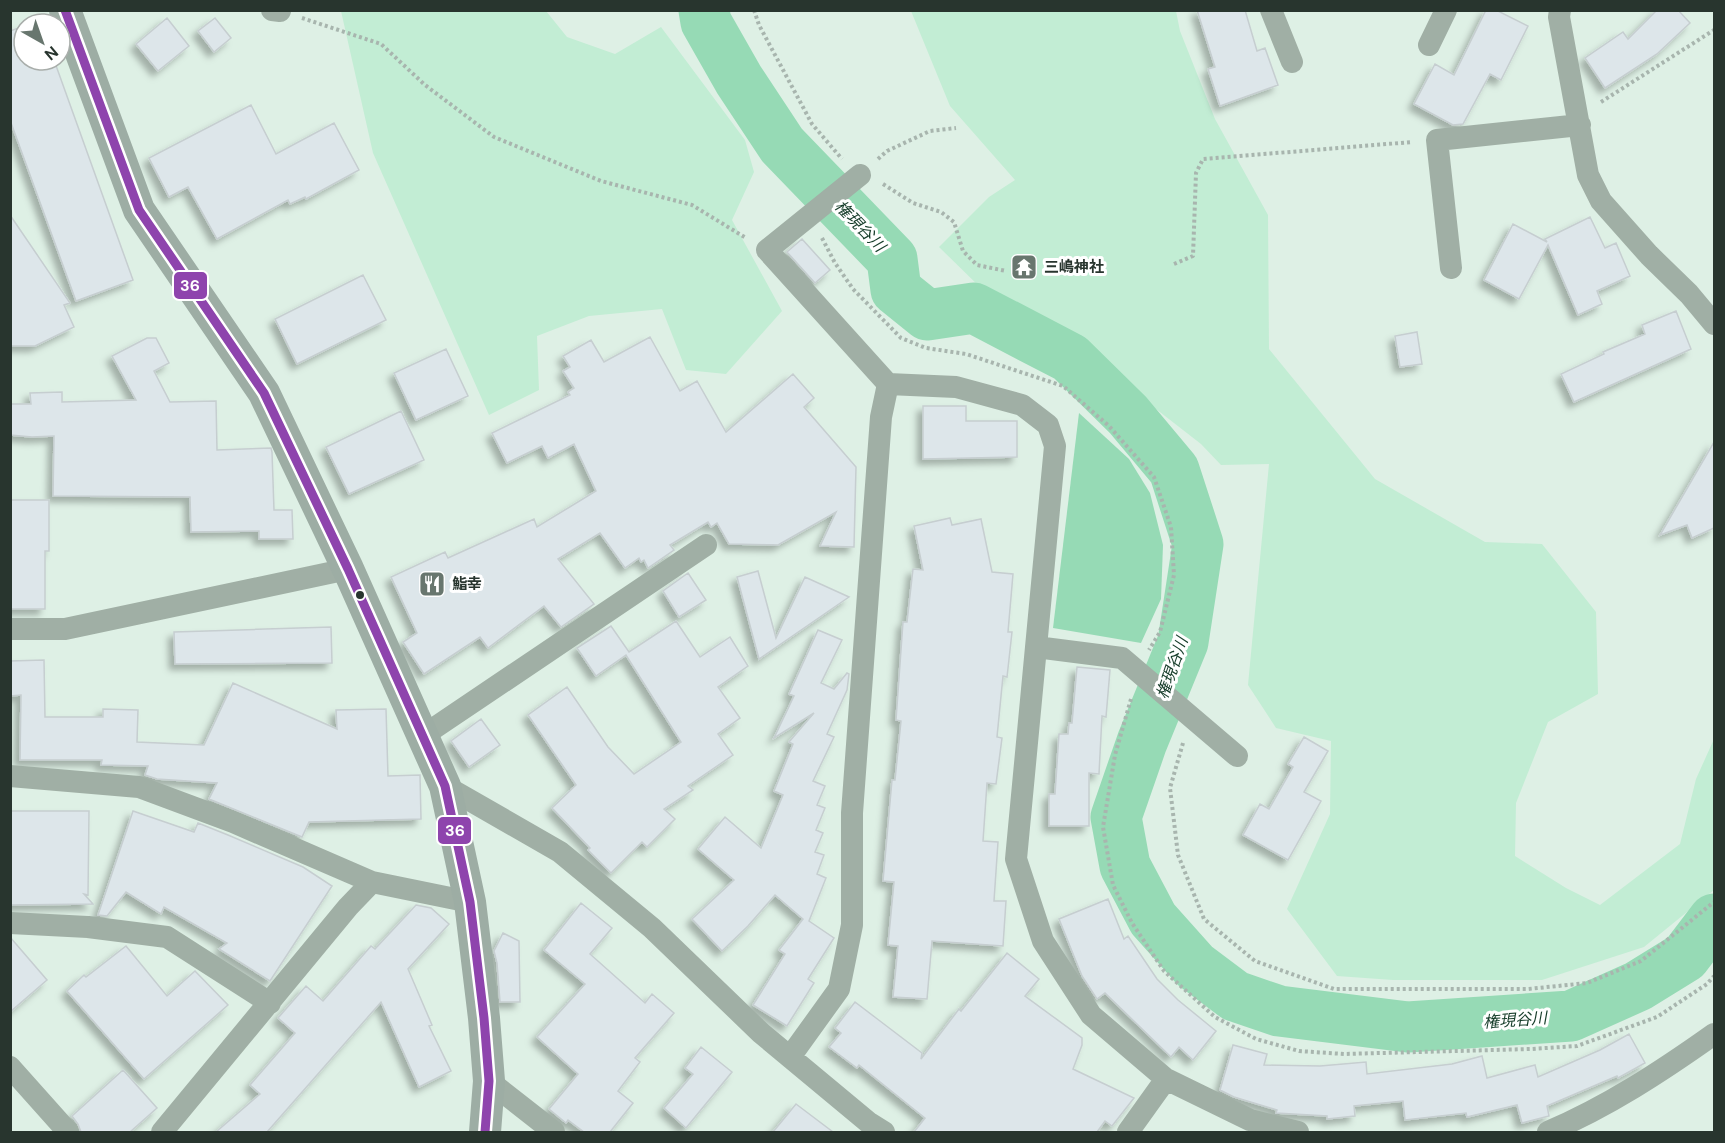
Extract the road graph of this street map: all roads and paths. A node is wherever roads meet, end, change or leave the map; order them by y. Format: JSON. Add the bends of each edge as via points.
{"nodes":[{"id":1,"x":65,"y":10,"type":"edge"},
{"id":2,"x":272,"y":10,"type":"edge"},
{"id":3,"x":754,"y":10,"type":"edge"},
{"id":4,"x":1272,"y":10,"type":"edge"},
{"id":5,"x":1446,"y":10,"type":"edge"},
{"id":6,"x":280,"y":11,"type":"edge"},
{"id":7,"x":1554,"y":13,"type":"edge"},
{"id":8,"x":1714,"y":30,"type":"edge"},
{"id":9,"x":1429,"y":45,"type":"dead end"},
{"id":10,"x":1292,"y":62,"type":"dead end"},
{"id":11,"x":1579,"y":121,"type":"junction"},
{"id":12,"x":956,"y":128,"type":"dead end"},
{"id":13,"x":1437,"y":140,"type":"junction"},
{"id":14,"x":860,"y":175,"type":"junction"},
{"id":15,"x":767,"y":250,"type":"junction"},
{"id":16,"x":1174,"y":264,"type":"dead end"},
{"id":17,"x":1452,"y":268,"type":"dead end"},
{"id":18,"x":1006,"y":271,"type":"dead end"},
{"id":19,"x":1714,"y":324,"type":"edge"},
{"id":20,"x":888,"y":384,"type":"junction"},
{"id":21,"x":706,"y":545,"type":"dead end"},
{"id":22,"x":348,"y":569,"type":"junction"},
{"id":23,"x":10,"y":629,"type":"edge"},
{"id":24,"x":1036,"y":647,"type":"junction"},
{"id":25,"x":1141,"y":673,"type":"junction"},
{"id":26,"x":1191,"y":717,"type":"junction"},
{"id":27,"x":424,"y":735,"type":"junction"},
{"id":28,"x":1237,"y":756,"type":"dead end"},
{"id":29,"x":10,"y":776,"type":"edge"},
{"id":30,"x":445,"y":786,"type":"junction"},
{"id":31,"x":372,"y":882,"type":"junction"},
{"id":32,"x":470,"y":902,"type":"junction"},
{"id":33,"x":1714,"y":902,"type":"edge"},
{"id":34,"x":10,"y":923,"type":"edge"},
{"id":35,"x":1714,"y":976,"type":"edge"},
{"id":36,"x":270,"y":1003,"type":"junction"},
{"id":37,"x":1714,"y":1034,"type":"edge"},
{"id":38,"x":790,"y":1057,"type":"junction"},
{"id":39,"x":10,"y":1067,"type":"edge"},
{"id":40,"x":1166,"y":1079,"type":"junction"},
{"id":41,"x":489,"y":1081,"type":"junction"},
{"id":42,"x":68,"y":1132,"type":"edge"},
{"id":43,"x":162,"y":1132,"type":"edge"},
{"id":44,"x":485,"y":1132,"type":"edge"},
{"id":45,"x":554,"y":1132,"type":"edge"},
{"id":46,"x":884,"y":1132,"type":"edge"},
{"id":47,"x":1128,"y":1132,"type":"edge"},
{"id":48,"x":1298,"y":1132,"type":"edge"},
{"id":49,"x":1548,"y":1132,"type":"edge"}],
"edges":[{"from":1,"to":22,"type":"street","via":[[139,210],[264,393]]},
{"from":2,"to":6,"type":"street"},
{"from":3,"to":14,"type":"path","via":[[812,124]]},
{"from":4,"to":10,"type":"street"},
{"from":5,"to":9,"type":"street"},
{"from":6,"to":15,"type":"path","via":[[381,44],[425,85],[494,137],[601,181],[692,205]]},
{"from":7,"to":11,"type":"street"},
{"from":8,"to":11,"type":"path"},
{"from":11,"to":13,"type":"street"},
{"from":11,"to":19,"type":"street","via":[[1588,175],[1601,201]]},
{"from":12,"to":14,"type":"path","via":[[930,131],[887,151]]},
{"from":13,"to":16,"type":"path","via":[[1203,159],[1196,173],[1193,256]]},
{"from":13,"to":17,"type":"street"},
{"from":14,"to":15,"type":"street"},
{"from":14,"to":18,"type":"path","via":[[886,185],[913,203],[941,212],[954,222],[963,251],[977,266]]},
{"from":15,"to":20,"type":"street"},
{"from":20,"to":24,"type":"street","via":[[956,387],[1022,405],[1048,425],[1055,446]]},
{"from":20,"to":38,"type":"street","via":[[880,429],[852,801],[852,925],[838,989]]},
{"from":21,"to":27,"type":"street"},
{"from":22,"to":23,"type":"street","via":[[65,629]]},
{"from":22,"to":27,"type":"street"},
{"from":24,"to":25,"type":"street","via":[[1122,658]]},
{"from":24,"to":40,"type":"street","via":[[1016,859],[1043,941],[1091,1015]]},
{"from":25,"to":26,"type":"street"},
{"from":25,"to":35,"type":"path","via":[[1115,755],[1103,827],[1113,885],[1132,923],[1164,971],[1215,1017],[1256,1039],[1299,1051],[1344,1054],[1577,1046],[1657,1017]]},
{"from":26,"to":28,"type":"street"},
{"from":26,"to":33,"type":"path","via":[[1170,788],[1178,855],[1204,919],[1255,962],[1334,989],[1528,989],[1587,983],[1641,961]]},
{"from":27,"to":30,"type":"street"},
{"from":29,"to":31,"type":"street","via":[[139,787],[233,822]]},
{"from":30,"to":32,"type":"street"},
{"from":30,"to":38,"type":"street","via":[[560,852],[652,928]]},
{"from":31,"to":32,"type":"street"},
{"from":31,"to":36,"type":"street"},
{"from":32,"to":41,"type":"street"},
{"from":34,"to":36,"type":"street","via":[[167,937]]},
{"from":36,"to":43,"type":"street"},
{"from":37,"to":49,"type":"street","via":[[1583,1117]]},
{"from":38,"to":46,"type":"street"},
{"from":39,"to":42,"type":"street"},
{"from":40,"to":47,"type":"street"},
{"from":40,"to":48,"type":"street","via":[[1250,1120]]},
{"from":41,"to":44,"type":"street"},
{"from":41,"to":45,"type":"street"}]}
